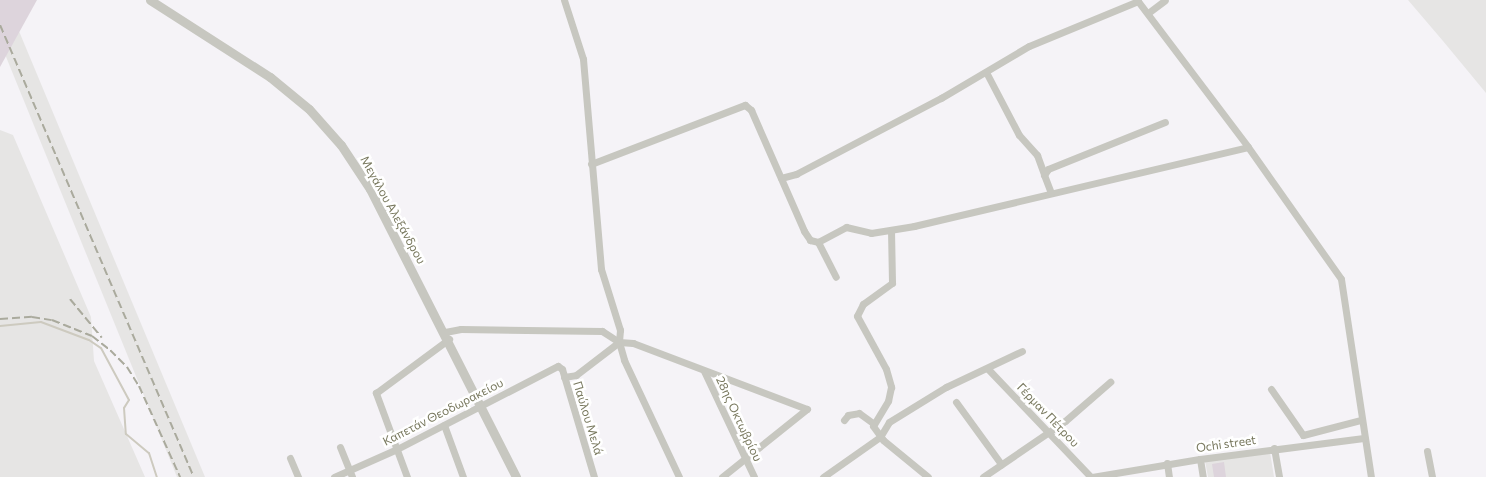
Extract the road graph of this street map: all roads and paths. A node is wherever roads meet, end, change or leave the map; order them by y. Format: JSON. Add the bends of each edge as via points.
{"nodes":[{"id":1,"x":150,"y":0,"type":"edge"},
{"id":2,"x":564,"y":0,"type":"edge"},
{"id":3,"x":1138,"y":0,"type":"edge"},
{"id":4,"x":1165,"y":0,"type":"edge"},
{"id":5,"x":1148,"y":13,"type":"junction"},
{"id":6,"x":986,"y":72,"type":"junction"},
{"id":7,"x":1166,"y":122,"type":"dead end"},
{"id":8,"x":1248,"y":147,"type":"junction"},
{"id":9,"x":591,"y":164,"type":"junction"},
{"id":10,"x":1044,"y":174,"type":"junction"},
{"id":11,"x":781,"y":178,"type":"junction"},
{"id":12,"x":1051,"y":194,"type":"junction"},
{"id":13,"x":891,"y":230,"type":"junction"},
{"id":14,"x":818,"y":242,"type":"junction"},
{"id":15,"x":836,"y":277,"type":"dead end"},
{"id":16,"x":447,"y":335,"type":"junction"},
{"id":17,"x":619,"y":342,"type":"junction"},
{"id":18,"x":1022,"y":351,"type":"dead end"},
{"id":19,"x":560,"y":366,"type":"joint"},
{"id":20,"x":988,"y":369,"type":"junction"},
{"id":21,"x":704,"y":371,"type":"junction"},
{"id":22,"x":564,"y":377,"type":"junction"},
{"id":23,"x":1110,"y":382,"type":"dead end"},
{"id":24,"x":1271,"y":389,"type":"dead end"},
{"id":25,"x":956,"y":402,"type":"dead end"},
{"id":26,"x":481,"y":404,"type":"junction"},
{"id":27,"x":844,"y":420,"type":"dead end"},
{"id":28,"x":1361,"y":420,"type":"junction"},
{"id":29,"x":873,"y":423,"type":"junction"},
{"id":30,"x":444,"y":425,"type":"junction"},
{"id":31,"x":1048,"y":431,"type":"junction"},
{"id":32,"x":880,"y":437,"type":"junction"},
{"id":33,"x":1364,"y":438,"type":"junction"},
{"id":34,"x":340,"y":447,"type":"dead end"},
{"id":35,"x":1274,"y":448,"type":"junction"},
{"id":36,"x":397,"y":449,"type":"junction"},
{"id":37,"x":1428,"y":450,"type":"dead end"},
{"id":38,"x":290,"y":458,"type":"dead end"},
{"id":39,"x":1200,"y":458,"type":"junction"},
{"id":40,"x":745,"y":460,"type":"junction"},
{"id":41,"x":1167,"y":463,"type":"junction"},
{"id":42,"x":1001,"y":464,"type":"junction"},
{"id":43,"x":351,"y":474,"type":"edge"},
{"id":44,"x":298,"y":477,"type":"edge"},
{"id":45,"x":334,"y":477,"type":"edge"},
{"id":46,"x":407,"y":477,"type":"edge"},
{"id":47,"x":463,"y":477,"type":"edge"},
{"id":48,"x":516,"y":477,"type":"edge"},
{"id":49,"x":594,"y":477,"type":"edge"},
{"id":50,"x":679,"y":477,"type":"edge"},
{"id":51,"x":722,"y":477,"type":"edge"},
{"id":52,"x":754,"y":477,"type":"edge"},
{"id":53,"x":824,"y":477,"type":"edge"},
{"id":54,"x":928,"y":477,"type":"edge"},
{"id":55,"x":984,"y":477,"type":"edge"},
{"id":56,"x":1091,"y":477,"type":"edge"},
{"id":57,"x":1169,"y":477,"type":"edge"},
{"id":58,"x":1203,"y":477,"type":"edge"},
{"id":59,"x":1279,"y":477,"type":"edge"},
{"id":60,"x":1371,"y":477,"type":"edge"},
{"id":61,"x":1432,"y":477,"type":"edge"}],
"edges":[{"from":1,"to":16,"type":"street","name":"Μεγάλου Αλεξάνδρου","via":[[270,77],[322,122],[370,189]]},
{"from":2,"to":9,"type":"street","via":[[583,58]]},
{"from":3,"to":5,"type":"street"},
{"from":3,"to":6,"type":"street","via":[[1029,46]]},
{"from":4,"to":5,"type":"street"},
{"from":5,"to":8,"type":"street"},
{"from":6,"to":10,"type":"street","via":[[1019,135],[1037,155]]},
{"from":6,"to":11,"type":"street","via":[[796,174]]},
{"from":7,"to":10,"type":"street","via":[[1048,169]]},
{"from":8,"to":12,"type":"street"},
{"from":8,"to":28,"type":"street","via":[[1341,279]]},
{"from":9,"to":11,"type":"street","via":[[745,105],[751,110]]},
{"from":9,"to":17,"type":"street","via":[[601,269],[620,330]]},
{"from":10,"to":12,"type":"street"},
{"from":11,"to":14,"type":"street","via":[[807,236]]},
{"from":12,"to":13,"type":"street"},
{"from":13,"to":14,"type":"street","via":[[871,234],[846,227]]},
{"from":13,"to":29,"type":"street","via":[[892,283],[863,304],[857,316],[890,380],[888,401]]},
{"from":14,"to":15,"type":"street"},
{"from":16,"to":17,"type":"street","via":[[461,329],[602,331]]},
{"from":16,"to":26,"type":"street","name":"Μεγάλου Αλεξάνδρου"},
{"from":16,"to":36,"type":"street","via":[[376,393]]},
{"from":17,"to":21,"type":"street","via":[[633,343]]},
{"from":17,"to":22,"type":"street","via":[[576,375]]},
{"from":17,"to":50,"type":"street","via":[[624,360]]},
{"from":18,"to":20,"type":"street"},
{"from":19,"to":22,"type":"street","name":"Παύλου Μελά"},
{"from":19,"to":26,"type":"street","name":"Καπετάν Θεοδωρακείου"},
{"from":20,"to":31,"type":"street","name":"Γέρμαν Πέτρου"},
{"from":20,"to":32,"type":"street","via":[[946,387],[889,422]]},
{"from":21,"to":40,"type":"street","name":"28ης Οκτωβρίου"},
{"from":21,"to":40,"type":"street","via":[[807,409]]},
{"from":22,"to":49,"type":"street","name":"Παύλου Μελά"},
{"from":23,"to":31,"type":"street","via":[[1088,404]]},
{"from":24,"to":28,"type":"street","via":[[1303,435]]},
{"from":25,"to":42,"type":"street"},
{"from":26,"to":30,"type":"street","name":"Καπετάν Θεοδωρακείου"},
{"from":26,"to":48,"type":"street","name":"Μεγάλου Αλεξάνδρου"},
{"from":27,"to":29,"type":"street","via":[[848,415],[858,414]]},
{"from":28,"to":33,"type":"street"},
{"from":29,"to":32,"type":"street"},
{"from":30,"to":36,"type":"street","name":"Καπετάν Θεοδωρακείου"},
{"from":30,"to":47,"type":"street"},
{"from":31,"to":42,"type":"street"},
{"from":31,"to":56,"type":"street","name":"Γέρμαν Πέτρου"},
{"from":32,"to":53,"type":"street"},
{"from":32,"to":54,"type":"street"},
{"from":33,"to":35,"type":"street","name":"Ochi street"},
{"from":33,"to":60,"type":"street"},
{"from":34,"to":43,"type":"street"},
{"from":35,"to":39,"type":"street","name":"Ochi street"},
{"from":35,"to":59,"type":"street"},
{"from":36,"to":43,"type":"street","name":"Καπετάν Θεοδωρακείου"},
{"from":36,"to":46,"type":"street"},
{"from":37,"to":61,"type":"street"},
{"from":38,"to":44,"type":"street"},
{"from":39,"to":41,"type":"street","name":"Ochi street"},
{"from":39,"to":58,"type":"street"},
{"from":40,"to":51,"type":"street"},
{"from":40,"to":52,"type":"street","name":"28ης Οκτωβρίου"},
{"from":41,"to":56,"type":"street","name":"Ochi street"},
{"from":41,"to":57,"type":"street"},
{"from":42,"to":55,"type":"street"},
{"from":43,"to":45,"type":"street","name":"Καπετάν Θεοδωρακείου"}]}
